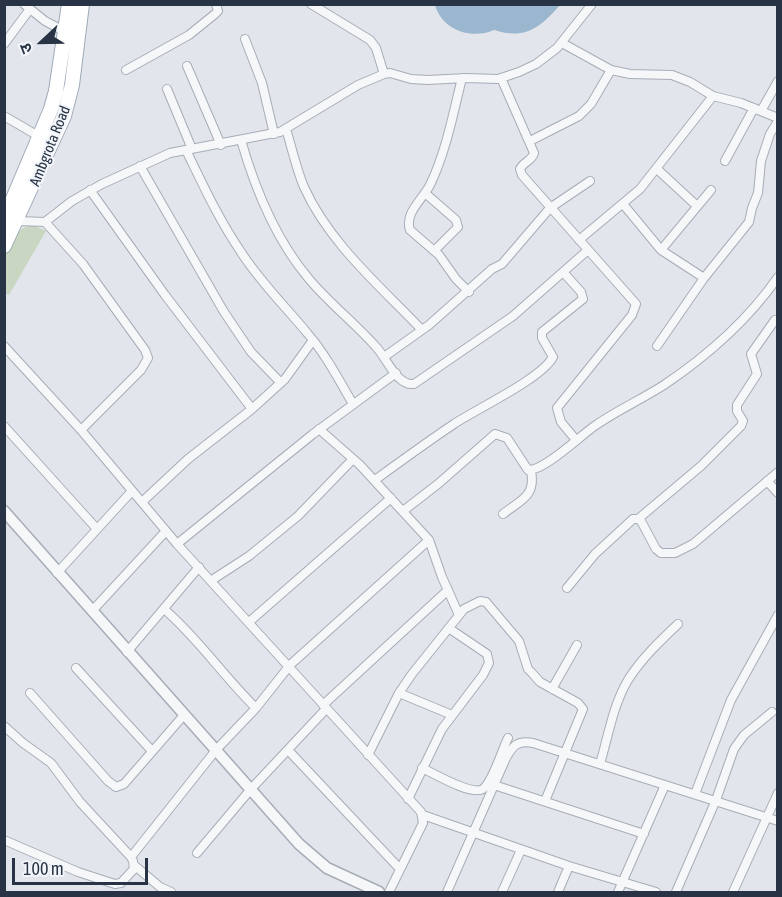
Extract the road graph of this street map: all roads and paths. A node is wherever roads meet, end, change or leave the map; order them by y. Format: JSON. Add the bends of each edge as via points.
{"nodes":[{"id":1,"x":69,"y":4,"type":"edge"},
{"id":2,"x":82,"y":4,"type":"edge"},
{"id":3,"x":216,"y":4,"type":"edge"},
{"id":4,"x":311,"y":4,"type":"edge"},
{"id":5,"x":592,"y":4,"type":"edge"},
{"id":6,"x":27,"y":7,"type":"edge"},
{"id":7,"x":66,"y":32,"type":"junction"},
{"id":8,"x":244,"y":39,"type":"dead end"},
{"id":9,"x":562,"y":43,"type":"junction"},
{"id":10,"x":4,"y":44,"type":"edge"},
{"id":11,"x":187,"y":66,"type":"dead end"},
{"id":12,"x":126,"y":70,"type":"dead end"},
{"id":13,"x":611,"y":70,"type":"junction"},
{"id":14,"x":384,"y":74,"type":"junction"},
{"id":15,"x":462,"y":78,"type":"junction"},
{"id":16,"x":501,"y":78,"type":"junction"},
{"id":17,"x":777,"y":81,"type":"edge"},
{"id":18,"x":168,"y":88,"type":"dead end"},
{"id":19,"x":713,"y":96,"type":"junction"},
{"id":20,"x":757,"y":109,"type":"junction"},
{"id":21,"x":4,"y":116,"type":"edge"},
{"id":22,"x":777,"y":120,"type":"edge"},
{"id":23,"x":286,"y":129,"type":"junction"},
{"id":24,"x":274,"y":134,"type":"junction"},
{"id":25,"x":40,"y":137,"type":"junction"},
{"id":26,"x":241,"y":140,"type":"junction"},
{"id":27,"x":530,"y":141,"type":"junction"},
{"id":28,"x":221,"y":145,"type":"junction"},
{"id":29,"x":189,"y":150,"type":"junction"},
{"id":30,"x":725,"y":161,"type":"dead end"},
{"id":31,"x":140,"y":166,"type":"junction"},
{"id":32,"x":657,"y":169,"type":"junction"},
{"id":33,"x":590,"y":181,"type":"dead end"},
{"id":34,"x":90,"y":190,"type":"junction"},
{"id":35,"x":711,"y":190,"type":"dead end"},
{"id":36,"x":425,"y":193,"type":"junction"},
{"id":37,"x":623,"y":204,"type":"junction"},
{"id":38,"x":698,"y":206,"type":"junction"},
{"id":39,"x":550,"y":208,"type":"junction"},
{"id":40,"x":11,"y":221,"type":"edge"},
{"id":41,"x":45,"y":222,"type":"junction"},
{"id":42,"x":579,"y":240,"type":"junction"},
{"id":43,"x":4,"y":246,"type":"edge"},
{"id":44,"x":588,"y":250,"type":"junction"},
{"id":45,"x":661,"y":250,"type":"junction"},
{"id":46,"x":434,"y":251,"type":"junction"},
{"id":47,"x":563,"y":272,"type":"junction"},
{"id":48,"x":777,"y":277,"type":"edge"},
{"id":49,"x":704,"y":278,"type":"junction"},
{"id":50,"x":469,"y":292,"type":"junction"},
{"id":51,"x":775,"y":320,"type":"dead end"},
{"id":52,"x":422,"y":330,"type":"junction"},
{"id":53,"x":313,"y":340,"type":"junction"},
{"id":54,"x":4,"y":346,"type":"edge"},
{"id":55,"x":657,"y":346,"type":"dead end"},
{"id":56,"x":384,"y":357,"type":"junction"},
{"id":57,"x":396,"y":373,"type":"junction"},
{"id":58,"x":281,"y":383,"type":"junction"},
{"id":59,"x":353,"y":404,"type":"junction"},
{"id":60,"x":252,"y":409,"type":"junction"},
{"id":61,"x":4,"y":426,"type":"edge"},
{"id":62,"x":320,"y":429,"type":"junction"},
{"id":63,"x":81,"y":430,"type":"junction"},
{"id":64,"x":576,"y":440,"type":"junction"},
{"id":65,"x":353,"y":459,"type":"junction"},
{"id":66,"x":531,"y":471,"type":"junction"},
{"id":67,"x":777,"y":472,"type":"edge"},
{"id":68,"x":375,"y":480,"type":"junction"},
{"id":69,"x":767,"y":481,"type":"junction"},
{"id":70,"x":132,"y":491,"type":"junction"},
{"id":71,"x":777,"y":493,"type":"edge"},
{"id":72,"x":391,"y":498,"type":"junction"},
{"id":73,"x":142,"y":502,"type":"junction"},
{"id":74,"x":4,"y":511,"type":"edge"},
{"id":75,"x":403,"y":511,"type":"junction"},
{"id":76,"x":503,"y":514,"type":"dead end"},
{"id":77,"x":638,"y":519,"type":"junction"},
{"id":78,"x":97,"y":529,"type":"junction"},
{"id":79,"x":166,"y":531,"type":"junction"},
{"id":80,"x":429,"y":540,"type":"junction"},
{"id":81,"x":177,"y":544,"type":"junction"},
{"id":82,"x":199,"y":567,"type":"junction"},
{"id":83,"x":57,"y":573,"type":"junction"},
{"id":84,"x":212,"y":580,"type":"junction"},
{"id":85,"x":567,"y":588,"type":"dead end"},
{"id":86,"x":448,"y":590,"type":"junction"},
{"id":87,"x":164,"y":609,"type":"junction"},
{"id":88,"x":92,"y":611,"type":"junction"},
{"id":89,"x":459,"y":615,"type":"junction"},
{"id":90,"x":777,"y":615,"type":"edge"},
{"id":91,"x":249,"y":622,"type":"junction"},
{"id":92,"x":678,"y":624,"type":"dead end"},
{"id":93,"x":450,"y":629,"type":"junction"},
{"id":94,"x":577,"y":645,"type":"dead end"},
{"id":95,"x":127,"y":652,"type":"junction"},
{"id":96,"x":290,"y":665,"type":"junction"},
{"id":97,"x":76,"y":668,"type":"dead end"},
{"id":98,"x":552,"y":689,"type":"junction"},
{"id":99,"x":30,"y":693,"type":"dead end"},
{"id":100,"x":399,"y":693,"type":"junction"},
{"id":101,"x":324,"y":707,"type":"junction"},
{"id":102,"x":256,"y":708,"type":"junction"},
{"id":103,"x":772,"y":712,"type":"dead end"},
{"id":104,"x":184,"y":715,"type":"junction"},
{"id":105,"x":452,"y":715,"type":"junction"},
{"id":106,"x":4,"y":726,"type":"edge"},
{"id":107,"x":508,"y":738,"type":"dead end"},
{"id":108,"x":216,"y":750,"type":"junction"},
{"id":109,"x":288,"y":750,"type":"junction"},
{"id":110,"x":152,"y":751,"type":"junction"},
{"id":111,"x":564,"y":753,"type":"junction"},
{"id":112,"x":368,"y":755,"type":"junction"},
{"id":113,"x":600,"y":764,"type":"junction"},
{"id":114,"x":423,"y":768,"type":"junction"},
{"id":115,"x":494,"y":785,"type":"junction"},
{"id":116,"x":666,"y":785,"type":"junction"},
{"id":117,"x":251,"y":789,"type":"junction"},
{"id":118,"x":777,"y":793,"type":"edge"},
{"id":119,"x":696,"y":794,"type":"junction"},
{"id":120,"x":408,"y":799,"type":"junction"},
{"id":121,"x":716,"y":800,"type":"junction"},
{"id":122,"x":545,"y":801,"type":"junction"},
{"id":123,"x":423,"y":815,"type":"junction"},
{"id":124,"x":768,"y":818,"type":"junction"},
{"id":125,"x":777,"y":820,"type":"edge"},
{"id":126,"x":474,"y":834,"type":"junction"},
{"id":127,"x":644,"y":834,"type":"junction"},
{"id":128,"x":4,"y":840,"type":"edge"},
{"id":129,"x":520,"y":850,"type":"junction"},
{"id":130,"x":197,"y":853,"type":"dead end"},
{"id":131,"x":133,"y":861,"type":"junction"},
{"id":132,"x":569,"y":866,"type":"junction"},
{"id":133,"x":400,"y":869,"type":"junction"},
{"id":134,"x":623,"y":882,"type":"junction"},
{"id":135,"x":171,"y":892,"type":"edge"},
{"id":136,"x":379,"y":892,"type":"edge"},
{"id":137,"x":389,"y":892,"type":"edge"},
{"id":138,"x":447,"y":892,"type":"edge"},
{"id":139,"x":502,"y":892,"type":"edge"},
{"id":140,"x":558,"y":892,"type":"edge"},
{"id":141,"x":618,"y":892,"type":"edge"},
{"id":142,"x":656,"y":892,"type":"edge"},
{"id":143,"x":675,"y":892,"type":"edge"},
{"id":144,"x":733,"y":892,"type":"edge"}],
"edges":[{"from":1,"to":7,"type":"main road"},
{"from":2,"to":40,"type":"main road","name":"Ambgrota Road","via":[[67,106]]},
{"from":3,"to":12,"type":"street","via":[[218,11],[203,25]]},
{"from":4,"to":14,"type":"street","via":[[370,40]]},
{"from":5,"to":9,"type":"street"},
{"from":6,"to":7,"type":"street"},
{"from":6,"to":10,"type":"street"},
{"from":7,"to":25,"type":"main road","via":[[56,91]]},
{"from":8,"to":24,"type":"street","via":[[262,82]]},
{"from":9,"to":13,"type":"street"},
{"from":9,"to":16,"type":"street","via":[[530,68]]},
{"from":11,"to":28,"type":"street"},
{"from":13,"to":19,"type":"street","via":[[672,75]]},
{"from":13,"to":27,"type":"street","via":[[579,116]]},
{"from":14,"to":15,"type":"street","via":[[421,80]]},
{"from":14,"to":23,"type":"street"},
{"from":15,"to":16,"type":"street"},
{"from":15,"to":36,"type":"street","via":[[448,135]]},
{"from":16,"to":27,"type":"street"},
{"from":17,"to":20,"type":"street"},
{"from":18,"to":29,"type":"street"},
{"from":19,"to":20,"type":"street"},
{"from":19,"to":32,"type":"street"},
{"from":20,"to":22,"type":"street"},
{"from":20,"to":30,"type":"street"},
{"from":21,"to":25,"type":"street"},
{"from":22,"to":49,"type":"street","via":[[761,161],[758,193],[749,222]]},
{"from":23,"to":24,"type":"street"},
{"from":23,"to":52,"type":"street","via":[[304,187],[323,219]]},
{"from":24,"to":26,"type":"street"},
{"from":25,"to":40,"type":"main road"},
{"from":26,"to":28,"type":"street"},
{"from":26,"to":56,"type":"street","via":[[265,208],[303,272]]},
{"from":27,"to":39,"type":"street","via":[[533,157],[521,166],[520,172]]},
{"from":28,"to":29,"type":"street"},
{"from":29,"to":31,"type":"street","via":[[170,153]]},
{"from":29,"to":53,"type":"street","via":[[225,228]]},
{"from":31,"to":34,"type":"street"},
{"from":31,"to":58,"type":"street","via":[[239,335]]},
{"from":32,"to":37,"type":"street"},
{"from":32,"to":38,"type":"street"},
{"from":33,"to":39,"type":"street"},
{"from":34,"to":41,"type":"street"},
{"from":34,"to":60,"type":"street"},
{"from":35,"to":38,"type":"street"},
{"from":36,"to":46,"type":"street","via":[[412,212],[409,225]]},
{"from":36,"to":46,"type":"street","via":[[458,224]]},
{"from":37,"to":42,"type":"street"},
{"from":37,"to":45,"type":"street"},
{"from":38,"to":45,"type":"street"},
{"from":39,"to":42,"type":"street"},
{"from":39,"to":50,"type":"street","via":[[510,256]]},
{"from":40,"to":41,"type":"street"},
{"from":40,"to":43,"type":"main road","name":"Ambgrota Road"},
{"from":41,"to":63,"type":"street","via":[[83,264],[148,358],[141,370]]},
{"from":42,"to":44,"type":"street"},
{"from":44,"to":47,"type":"street"},
{"from":44,"to":64,"type":"street","via":[[636,307],[557,408],[558,416]]},
{"from":45,"to":49,"type":"street"},
{"from":46,"to":50,"type":"street"},
{"from":47,"to":57,"type":"street","via":[[513,316],[414,384],[406,384]]},
{"from":47,"to":68,"type":"street","via":[[581,292],[583,300],[542,332],[553,357],[551,361]]},
{"from":48,"to":64,"type":"street","via":[[748,314],[696,361]]},
{"from":49,"to":55,"type":"street"},
{"from":50,"to":52,"type":"street"},
{"from":51,"to":77,"type":"street","via":[[751,354],[757,374],[737,405],[741,426]]},
{"from":52,"to":56,"type":"street"},
{"from":53,"to":58,"type":"street"},
{"from":53,"to":59,"type":"street"},
{"from":54,"to":63,"type":"street"},
{"from":56,"to":57,"type":"street"},
{"from":57,"to":59,"type":"street"},
{"from":58,"to":60,"type":"street"},
{"from":59,"to":62,"type":"street"},
{"from":60,"to":73,"type":"street","via":[[188,459]]},
{"from":61,"to":78,"type":"street"},
{"from":62,"to":65,"type":"street"},
{"from":62,"to":81,"type":"street"},
{"from":63,"to":70,"type":"street"},
{"from":64,"to":66,"type":"street"},
{"from":65,"to":68,"type":"street"},
{"from":65,"to":84,"type":"street","via":[[298,516]]},
{"from":66,"to":75,"type":"street","via":[[507,438],[495,434]]},
{"from":66,"to":76,"type":"street","via":[[530,493]]},
{"from":67,"to":69,"type":"street"},
{"from":68,"to":72,"type":"street"},
{"from":69,"to":71,"type":"street"},
{"from":69,"to":77,"type":"street","via":[[693,544],[675,554],[665,555],[656,549]]},
{"from":70,"to":73,"type":"street"},
{"from":70,"to":78,"type":"street"},
{"from":72,"to":75,"type":"street"},
{"from":72,"to":91,"type":"street"},
{"from":73,"to":79,"type":"street"},
{"from":74,"to":83,"type":"street"},
{"from":75,"to":80,"type":"street"},
{"from":77,"to":85,"type":"street","via":[[629,522],[595,554]]},
{"from":78,"to":83,"type":"street"},
{"from":79,"to":81,"type":"street"},
{"from":79,"to":88,"type":"street"},
{"from":80,"to":86,"type":"street"},
{"from":80,"to":96,"type":"street"},
{"from":81,"to":82,"type":"street"},
{"from":82,"to":84,"type":"street"},
{"from":82,"to":87,"type":"street"},
{"from":83,"to":88,"type":"street"},
{"from":84,"to":91,"type":"street"},
{"from":86,"to":89,"type":"street"},
{"from":86,"to":101,"type":"street"},
{"from":87,"to":95,"type":"street"},
{"from":87,"to":102,"type":"street"},
{"from":88,"to":95,"type":"street"},
{"from":89,"to":93,"type":"street"},
{"from":89,"to":98,"type":"street","via":[[470,605],[486,602],[519,641],[528,669]]},
{"from":90,"to":119,"type":"street","via":[[731,700]]},
{"from":91,"to":96,"type":"street"},
{"from":92,"to":113,"type":"street","via":[[627,682]]},
{"from":93,"to":100,"type":"street"},
{"from":93,"to":105,"type":"street","via":[[487,654],[489,663]]},
{"from":94,"to":98,"type":"street"},
{"from":95,"to":104,"type":"street"},
{"from":96,"to":101,"type":"street"},
{"from":96,"to":102,"type":"street"},
{"from":97,"to":110,"type":"street"},
{"from":98,"to":111,"type":"street","via":[[583,709]]},
{"from":99,"to":110,"type":"street","via":[[116,787],[124,784]]},
{"from":100,"to":105,"type":"street"},
{"from":100,"to":112,"type":"street"},
{"from":101,"to":109,"type":"street"},
{"from":101,"to":112,"type":"street"},
{"from":102,"to":108,"type":"street"},
{"from":103,"to":121,"type":"street","via":[[734,749]]},
{"from":104,"to":108,"type":"street"},
{"from":104,"to":110,"type":"street"},
{"from":105,"to":114,"type":"street"},
{"from":106,"to":131,"type":"street","via":[[51,763]]},
{"from":107,"to":114,"type":"street","via":[[491,777],[478,791]]},
{"from":108,"to":117,"type":"street"},
{"from":108,"to":131,"type":"street"},
{"from":109,"to":117,"type":"street"},
{"from":109,"to":133,"type":"street"},
{"from":111,"to":113,"type":"street"},
{"from":111,"to":115,"type":"street","via":[[518,742]]},
{"from":111,"to":122,"type":"street"},
{"from":112,"to":120,"type":"street"},
{"from":113,"to":116,"type":"street"},
{"from":114,"to":120,"type":"street"},
{"from":115,"to":122,"type":"street"},
{"from":115,"to":126,"type":"street"},
{"from":116,"to":119,"type":"street"},
{"from":116,"to":127,"type":"street"},
{"from":117,"to":130,"type":"street"},
{"from":117,"to":136,"type":"street","via":[[309,855],[327,868]]},
{"from":118,"to":124,"type":"street"},
{"from":119,"to":121,"type":"street"},
{"from":120,"to":123,"type":"street"},
{"from":121,"to":124,"type":"street"},
{"from":121,"to":143,"type":"street"},
{"from":122,"to":127,"type":"street"},
{"from":123,"to":126,"type":"street"},
{"from":123,"to":133,"type":"street","via":[[423,824]]},
{"from":124,"to":125,"type":"street"},
{"from":124,"to":144,"type":"street"},
{"from":126,"to":129,"type":"street"},
{"from":126,"to":138,"type":"street"},
{"from":127,"to":134,"type":"street"},
{"from":128,"to":131,"type":"street","via":[[115,884],[131,873]]},
{"from":129,"to":132,"type":"street"},
{"from":129,"to":139,"type":"street"},
{"from":131,"to":135,"type":"street","via":[[160,887]]},
{"from":132,"to":134,"type":"street"},
{"from":132,"to":140,"type":"street"},
{"from":133,"to":137,"type":"street"},
{"from":134,"to":141,"type":"street"},
{"from":134,"to":142,"type":"street"}]}
